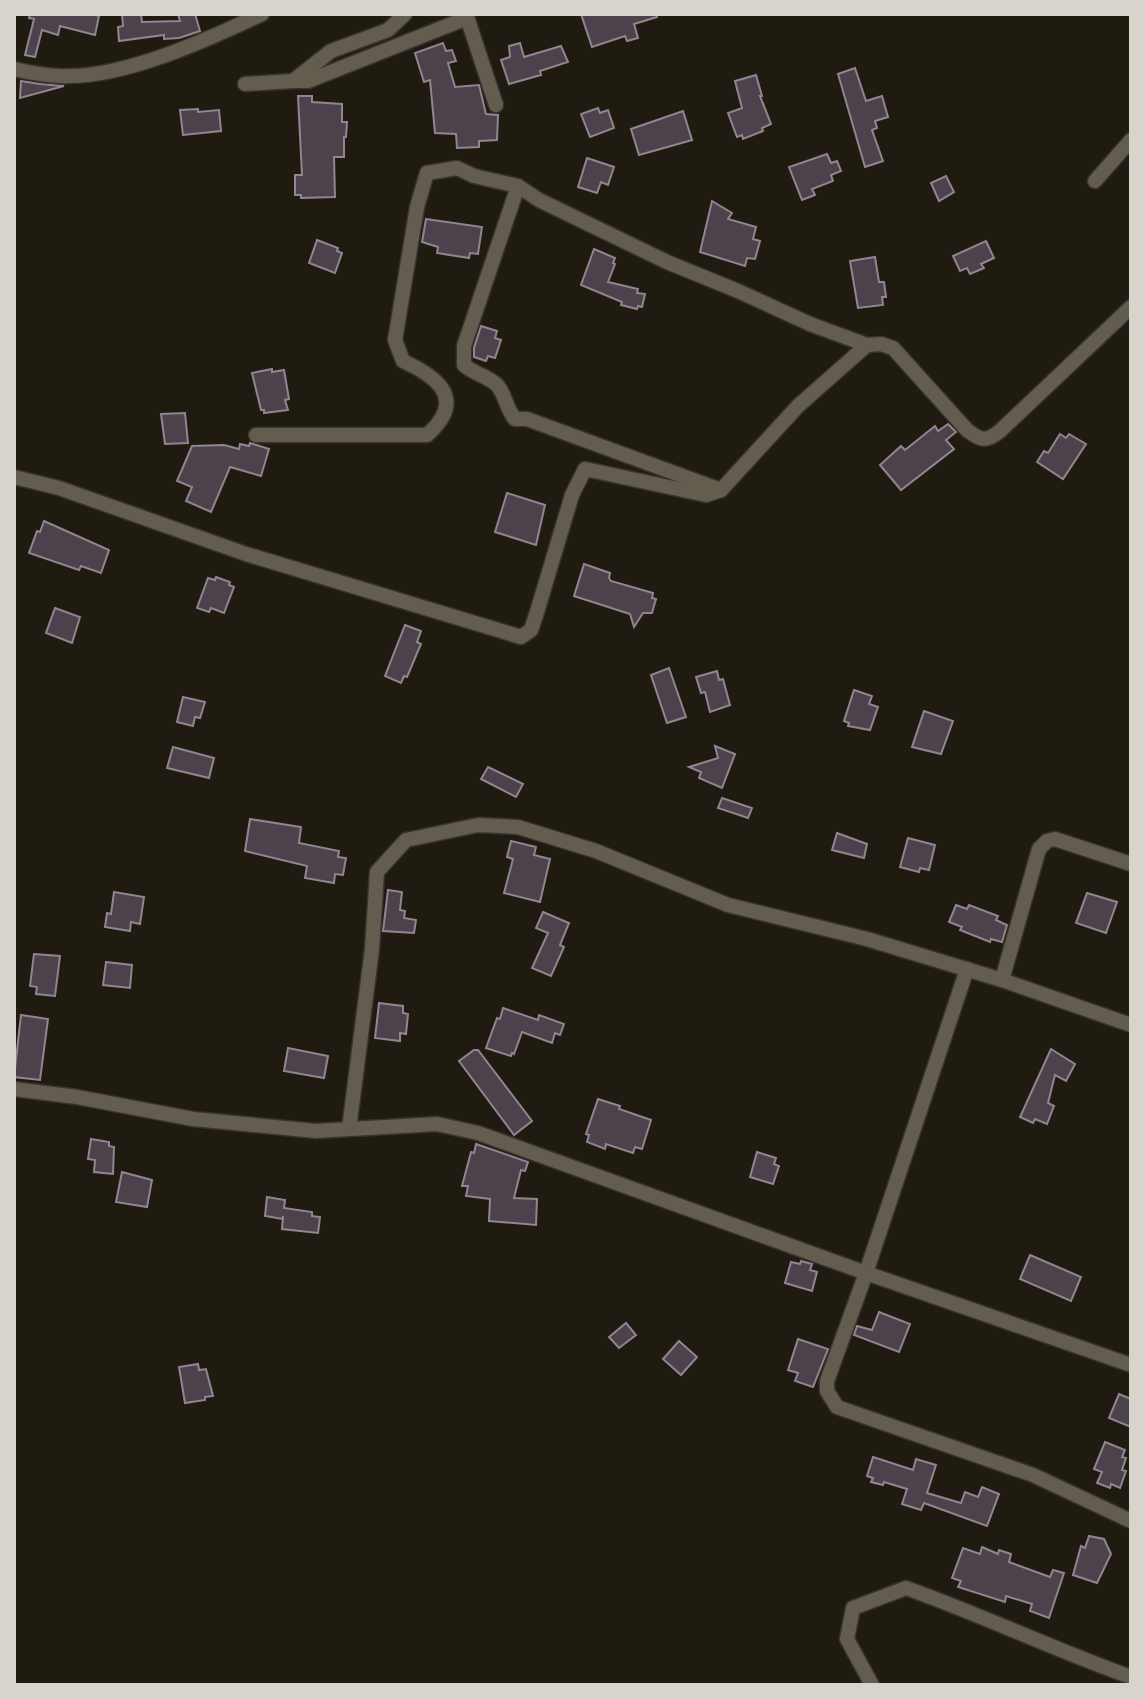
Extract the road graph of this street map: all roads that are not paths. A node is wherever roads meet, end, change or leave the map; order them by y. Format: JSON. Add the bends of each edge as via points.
{"nodes":[{"id":1,"x":262,"y":14,"type":"edge"},
{"id":2,"x":405,"y":14,"type":"edge"},
{"id":3,"x":466,"y":16,"type":"edge"},
{"id":4,"x":14,"y":69,"type":"edge"},
{"id":5,"x":293,"y":81,"type":"junction"},
{"id":6,"x":245,"y":84,"type":"dead end"},
{"id":7,"x":496,"y":105,"type":"dead end"},
{"id":8,"x":1131,"y":140,"type":"edge"},
{"id":9,"x":1095,"y":181,"type":"dead end"},
{"id":10,"x":518,"y":186,"type":"junction"},
{"id":11,"x":1131,"y":307,"type":"edge"},
{"id":12,"x":867,"y":345,"type":"junction"},
{"id":13,"x":256,"y":435,"type":"dead end"},
{"id":14,"x":14,"y":477,"type":"edge"},
{"id":15,"x":721,"y":490,"type":"junction"},
{"id":16,"x":1131,"y":864,"type":"edge"},
{"id":17,"x":967,"y":969,"type":"junction"},
{"id":18,"x":1002,"y":980,"type":"junction"},
{"id":19,"x":1131,"y":1025,"type":"edge"},
{"id":20,"x":14,"y":1089,"type":"edge"},
{"id":21,"x":349,"y":1129,"type":"junction"},
{"id":22,"x":866,"y":1273,"type":"junction"},
{"id":23,"x":1131,"y":1365,"type":"edge"},
{"id":24,"x":1131,"y":1521,"type":"edge"},
{"id":25,"x":1131,"y":1677,"type":"edge"},
{"id":26,"x":872,"y":1685,"type":"edge"}],
"edges":[{"from":1,"to":4,"type":"street","via":[[210,39],[97,73],[69,76]]},
{"from":2,"to":5,"type":"street","via":[[388,30],[331,51]]},
{"from":3,"to":5,"type":"street","via":[[308,81]]},
{"from":3,"to":7,"type":"street"},
{"from":5,"to":6,"type":"street"},
{"from":8,"to":9,"type":"street"},
{"from":10,"to":12,"type":"street","via":[[667,262]]},
{"from":10,"to":13,"type":"street","via":[[457,168],[427,173],[395,340],[403,361],[430,373],[444,388],[442,422],[427,435]]},
{"from":10,"to":15,"type":"street","via":[[464,346],[464,365],[495,382],[515,419]]},
{"from":11,"to":12,"type":"street","via":[[988,440],[967,430],[893,348]]},
{"from":12,"to":15,"type":"street","via":[[798,406]]},
{"from":14,"to":15,"type":"street","via":[[521,637],[531,630],[572,495],[585,469],[706,495]]},
{"from":16,"to":18,"type":"street","via":[[1055,839],[1047,841],[1039,849]]},
{"from":17,"to":18,"type":"street"},
{"from":17,"to":21,"type":"street","via":[[728,905],[596,851],[518,827],[478,825],[406,840],[377,872]]},
{"from":17,"to":22,"type":"street"},
{"from":18,"to":19,"type":"street"},
{"from":20,"to":21,"type":"street","via":[[193,1119],[316,1131]]},
{"from":21,"to":22,"type":"street","via":[[437,1124],[478,1133]]},
{"from":22,"to":23,"type":"street"},
{"from":22,"to":24,"type":"street","via":[[827,1381],[837,1407],[1033,1475]]},
{"from":25,"to":26,"type":"street","via":[[906,1588],[853,1608],[847,1639]]}]}
